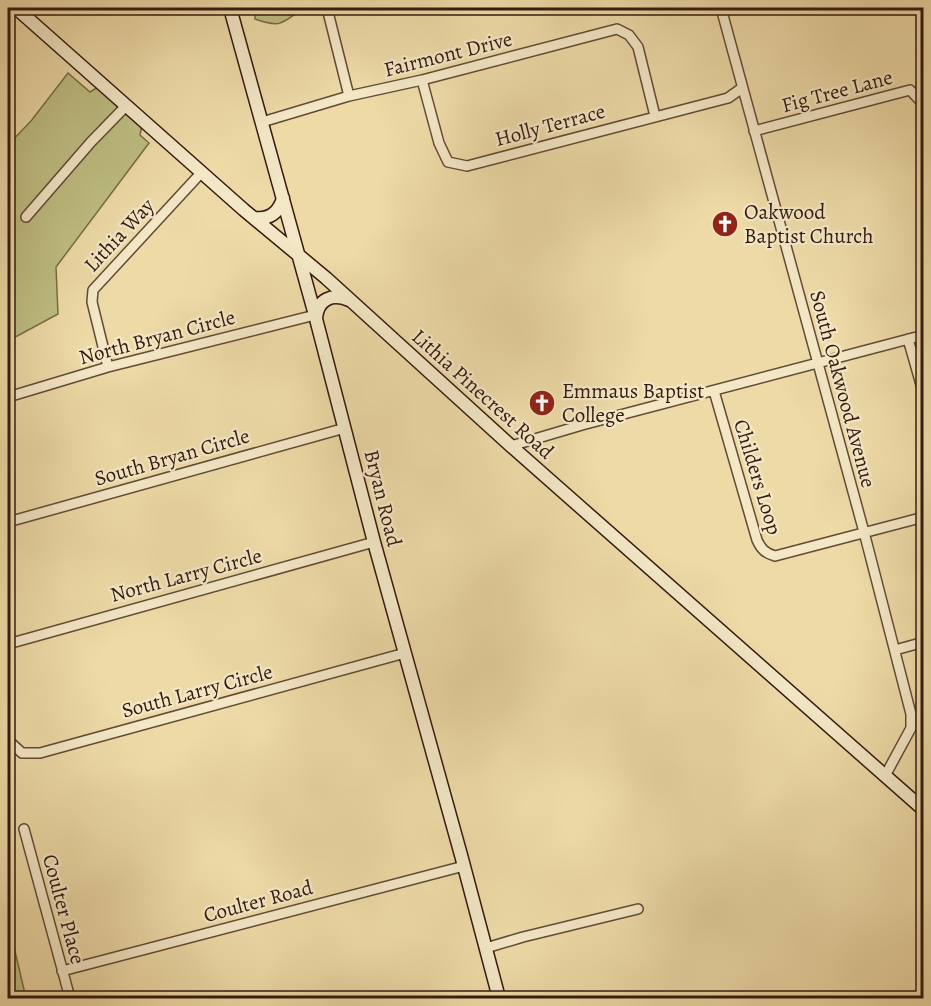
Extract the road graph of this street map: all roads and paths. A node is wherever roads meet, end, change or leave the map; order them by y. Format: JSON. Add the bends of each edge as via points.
{"nodes":[{"id":1,"x":16,"y":8,"type":"edge"},
{"id":2,"x":230,"y":8,"type":"edge"},
{"id":3,"x":327,"y":8,"type":"edge"},
{"id":4,"x":721,"y":8,"type":"edge"},
{"id":5,"x":422,"y":80,"type":"junction"},
{"id":6,"x":742,"y":88,"type":"junction"},
{"id":7,"x":349,"y":96,"type":"junction"},
{"id":8,"x":924,"y":105,"type":"edge"},
{"id":9,"x":126,"y":106,"type":"junction"},
{"id":10,"x":656,"y":116,"type":"junction"},
{"id":11,"x":262,"y":122,"type":"junction"},
{"id":12,"x":754,"y":131,"type":"junction"},
{"id":13,"x":201,"y":172,"type":"junction"},
{"id":14,"x":283,"y":198,"type":"junction"},
{"id":15,"x":26,"y":217,"type":"dead end"},
{"id":16,"x":254,"y":218,"type":"junction"},
{"id":17,"x":299,"y":256,"type":"junction"},
{"id":18,"x":352,"y":302,"type":"junction"},
{"id":19,"x":316,"y":317,"type":"junction"},
{"id":20,"x":924,"y":335,"type":"edge"},
{"id":21,"x":908,"y":339,"type":"junction"},
{"id":22,"x":817,"y":363,"type":"junction"},
{"id":23,"x":108,"y":368,"type":"junction"},
{"id":24,"x":714,"y":391,"type":"junction"},
{"id":25,"x":924,"y":395,"type":"edge"},
{"id":26,"x":8,"y":397,"type":"edge"},
{"id":27,"x":345,"y":428,"type":"junction"},
{"id":28,"x":511,"y":446,"type":"junction"},
{"id":29,"x":924,"y":517,"type":"edge"},
{"id":30,"x":8,"y":522,"type":"edge"},
{"id":31,"x":864,"y":532,"type":"junction"},
{"id":32,"x":375,"y":542,"type":"junction"},
{"id":33,"x":924,"y":642,"type":"edge"},
{"id":34,"x":8,"y":644,"type":"edge"},
{"id":35,"x":895,"y":650,"type":"junction"},
{"id":36,"x":405,"y":653,"type":"junction"},
{"id":37,"x":8,"y":734,"type":"edge"},
{"id":38,"x":885,"y":776,"type":"junction"},
{"id":39,"x":924,"y":810,"type":"edge"},
{"id":40,"x":24,"y":829,"type":"dead end"},
{"id":41,"x":464,"y":866,"type":"junction"},
{"id":42,"x":638,"y":909,"type":"dead end"},
{"id":43,"x":486,"y":948,"type":"junction"},
{"id":44,"x":63,"y":971,"type":"junction"},
{"id":45,"x":498,"y":998,"type":"edge"},
{"id":46,"x":70,"y":999,"type":"edge"}],
"edges":[{"from":1,"to":9,"type":"main road","name":"Lithia Pinecrest Road"},
{"from":2,"to":11,"type":"main road","name":"Bryan Road"},
{"from":3,"to":7,"type":"street"},
{"from":4,"to":6,"type":"street","name":"South Oakwood Avenue"},
{"from":5,"to":7,"type":"street","name":"Fairmont Drive"},
{"from":5,"to":10,"type":"street","name":"Holly Terrace","via":[[448,162],[467,166]]},
{"from":5,"to":10,"type":"street","name":"Fairmont Drive","via":[[617,29],[639,47]]},
{"from":6,"to":10,"type":"street","name":"Holly Terrace","via":[[728,98]]},
{"from":6,"to":12,"type":"street","name":"South Oakwood Avenue"},
{"from":7,"to":11,"type":"street","name":"Fairmont Drive"},
{"from":8,"to":12,"type":"street","name":"Fig Tree Lane","via":[[910,90]]},
{"from":9,"to":13,"type":"main road","name":"Lithia Pinecrest Road"},
{"from":9,"to":15,"type":"street"},
{"from":11,"to":14,"type":"main road","name":"Bryan Road"},
{"from":12,"to":22,"type":"street","name":"South Oakwood Avenue"},
{"from":13,"to":16,"type":"main road","name":"Lithia Pinecrest Road"},
{"from":13,"to":23,"type":"street","name":"Lithia Way","via":[[93,290],[92,302]]},
{"from":14,"to":16,"type":"main road","via":[[272,216]]},
{"from":14,"to":17,"type":"main road","name":"Bryan Road"},
{"from":16,"to":17,"type":"main road","name":"Lithia Pinecrest Road"},
{"from":17,"to":18,"type":"main road","name":"Lithia Pinecrest Road"},
{"from":17,"to":19,"type":"main road","name":"Bryan Road"},
{"from":18,"to":19,"type":"main road","via":[[331,298],[319,307]]},
{"from":18,"to":28,"type":"main road","name":"Lithia Pinecrest Road"},
{"from":19,"to":23,"type":"street","name":"North Bryan Circle"},
{"from":19,"to":27,"type":"main road","name":"Bryan Road"},
{"from":20,"to":21,"type":"street"},
{"from":21,"to":22,"type":"street"},
{"from":21,"to":25,"type":"street"},
{"from":22,"to":24,"type":"street"},
{"from":22,"to":31,"type":"street","name":"South Oakwood Avenue"},
{"from":23,"to":26,"type":"street","name":"North Bryan Circle"},
{"from":24,"to":28,"type":"street"},
{"from":24,"to":31,"type":"street","name":"Childers Loop","via":[[761,549],[775,556]]},
{"from":27,"to":30,"type":"street","name":"South Bryan Circle"},
{"from":27,"to":32,"type":"main road","name":"Bryan Road"},
{"from":28,"to":38,"type":"main road","name":"Lithia Pinecrest Road"},
{"from":29,"to":31,"type":"street","name":"Childers Loop"},
{"from":31,"to":35,"type":"street","name":"South Oakwood Avenue"},
{"from":32,"to":34,"type":"street","name":"North Larry Circle"},
{"from":32,"to":36,"type":"main road","name":"Bryan Road"},
{"from":33,"to":35,"type":"street"},
{"from":35,"to":38,"type":"street","name":"South Oakwood Avenue","via":[[911,728]]},
{"from":36,"to":37,"type":"street","name":"South Larry Circle","via":[[40,753],[22,753],[9,742]]},
{"from":36,"to":41,"type":"main road","name":"Bryan Road"},
{"from":38,"to":39,"type":"main road","name":"Lithia Pinecrest Road"},
{"from":40,"to":44,"type":"street","name":"Coulter Place"},
{"from":41,"to":43,"type":"main road","name":"Bryan Road"},
{"from":41,"to":44,"type":"street","name":"Coulter Road"},
{"from":42,"to":43,"type":"street"},
{"from":43,"to":45,"type":"main road","name":"Bryan Road"},
{"from":44,"to":46,"type":"street","name":"Coulter Place"}]}
